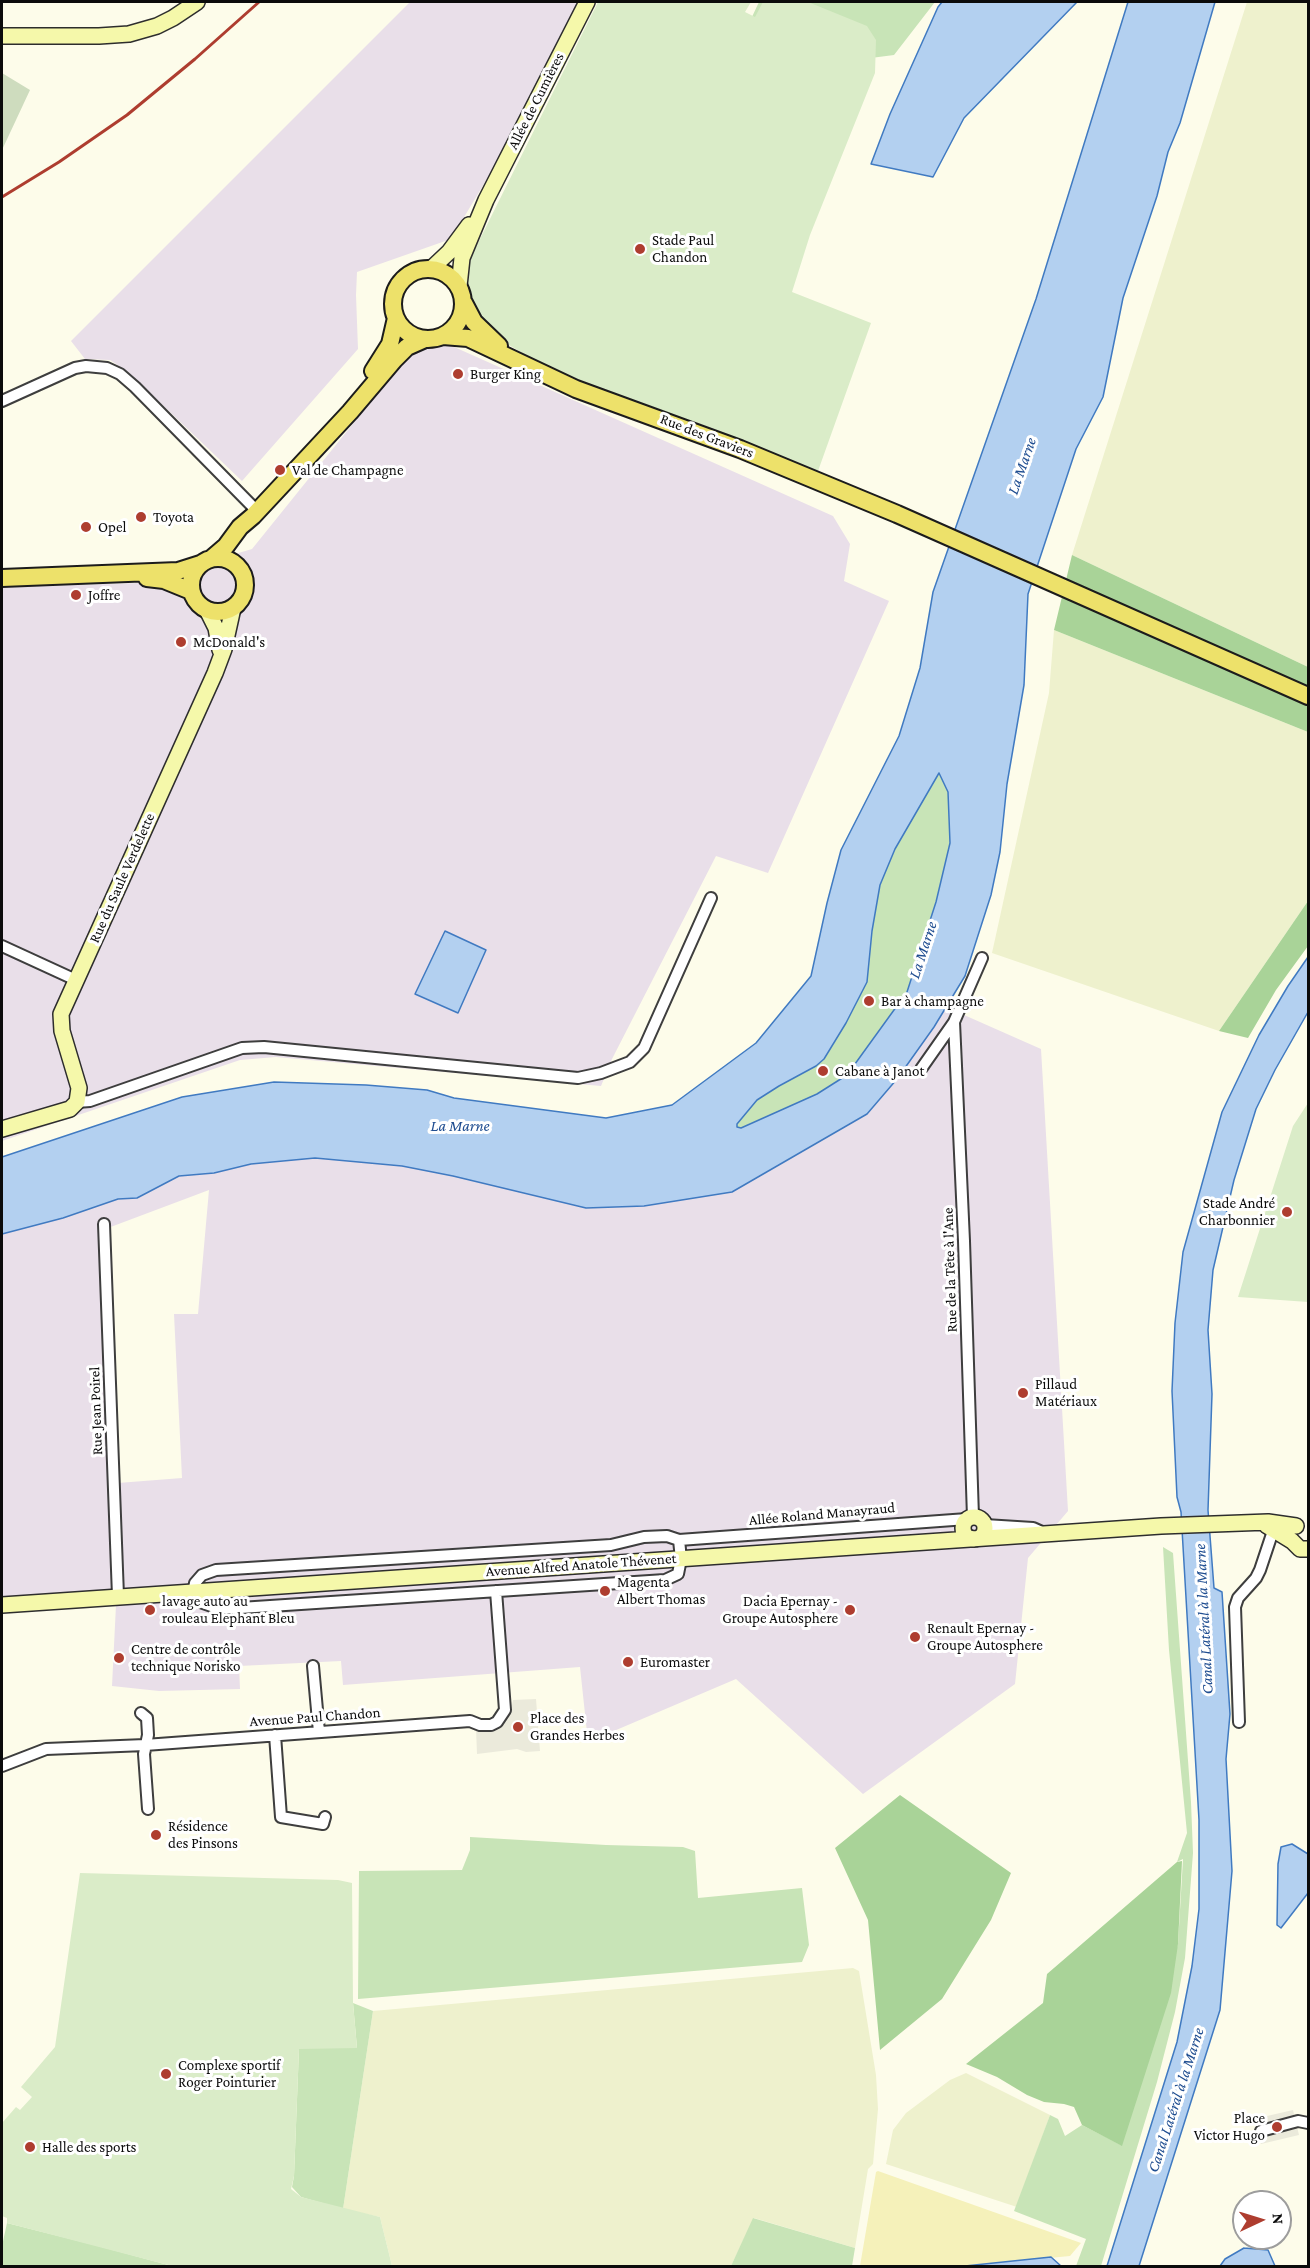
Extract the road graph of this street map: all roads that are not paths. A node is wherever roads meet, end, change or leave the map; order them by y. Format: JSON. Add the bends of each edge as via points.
{"nodes":[{"id":1,"x":197,"y":2,"type":"edge"},
{"id":2,"x":587,"y":2,"type":"edge"},
{"id":3,"x":2,"y":36,"type":"edge"},
{"id":4,"x":486,"y":200,"type":"junction"},
{"id":5,"x":432,"y":268,"type":"junction"},
{"id":6,"x":459,"y":286,"type":"junction"},
{"id":7,"x":464,"y":303,"type":"junction"},
{"id":8,"x":396,"y":318,"type":"junction"},
{"id":9,"x":443,"y":336,"type":"junction"},
{"id":10,"x":425,"y":339,"type":"junction"},
{"id":11,"x":516,"y":360,"type":"junction"},
{"id":12,"x":2,"y":401,"type":"edge"},
{"id":13,"x":329,"y":433,"type":"junction"},
{"id":14,"x":256,"y":514,"type":"junction"},
{"id":15,"x":206,"y":561,"type":"junction"},
{"id":16,"x":241,"y":569,"type":"junction"},
{"id":17,"x":117,"y":574,"type":"junction"},
{"id":18,"x":2,"y":578,"type":"edge"},
{"id":19,"x":191,"y":591,"type":"junction"},
{"id":20,"x":233,"y":608,"type":"junction"},
{"id":21,"x":207,"y":610,"type":"junction"},
{"id":22,"x":221,"y":658,"type":"junction"},
{"id":23,"x":1308,"y":696,"type":"edge"},
{"id":24,"x":711,"y":898,"type":"dead end"},
{"id":25,"x":2,"y":946,"type":"edge"},
{"id":26,"x":981,"y":958,"type":"dead end"},
{"id":27,"x":76,"y":980,"type":"junction"},
{"id":28,"x":954,"y":1022,"type":"junction"},
{"id":29,"x":921,"y":1070,"type":"dead end"},
{"id":30,"x":77,"y":1102,"type":"junction"},
{"id":31,"x":2,"y":1129,"type":"edge"},
{"id":32,"x":104,"y":1224,"type":"dead end"},
{"id":33,"x":1246,"y":1522,"type":"junction"},
{"id":34,"x":1302,"y":1524,"type":"edge"},
{"id":35,"x":973,"y":1526,"type":"junction"},
{"id":36,"x":1274,"y":1528,"type":"junction"},
{"id":37,"x":679,"y":1540,"type":"junction"},
{"id":38,"x":1292,"y":1541,"type":"junction"},
{"id":39,"x":1308,"y":1550,"type":"edge"},
{"id":40,"x":681,"y":1559,"type":"junction"},
{"id":41,"x":496,"y":1591,"type":"junction"},
{"id":42,"x":193,"y":1593,"type":"junction"},
{"id":43,"x":118,"y":1596,"type":"junction"},
{"id":44,"x":2,"y":1605,"type":"edge"},
{"id":45,"x":314,"y":1666,"type":"dead end"},
{"id":46,"x":141,"y":1713,"type":"dead end"},
{"id":47,"x":1239,"y":1722,"type":"dead end"},
{"id":48,"x":319,"y":1732,"type":"junction"},
{"id":49,"x":275,"y":1735,"type":"junction"},
{"id":50,"x":145,"y":1745,"type":"junction"},
{"id":51,"x":2,"y":1766,"type":"edge"},
{"id":52,"x":148,"y":1809,"type":"dead end"},
{"id":53,"x":325,"y":1817,"type":"dead end"},
{"id":54,"x":1308,"y":2124,"type":"edge"},
{"id":55,"x":1261,"y":2131,"type":"dead end"}],
"edges":[{"from":1,"to":3,"type":"main road","via":[[157,26],[129,34]]},
{"from":2,"to":4,"type":"main road","name":"Allée de Cumières"},
{"from":4,"to":5,"type":"main road","name":"Allée de Cumières","via":[[449,252]]},
{"from":4,"to":6,"type":"main road","name":"Allée de Cumières","via":[[462,258]]},
{"from":5,"to":6,"type":"main road","via":[[447,274]]},
{"from":5,"to":8,"type":"main road","via":[[419,269],[399,283],[394,294]]},
{"from":6,"to":7,"type":"main road"},
{"from":7,"to":9,"type":"main road","via":[[458,322]]},
{"from":7,"to":11,"type":"main road","name":"Rue des Graviers","via":[[479,328]]},
{"from":8,"to":10,"type":"main road","via":[[408,333]]},
{"from":8,"to":13,"type":"main road","via":[[390,345],[382,359]]},
{"from":9,"to":10,"type":"main road"},
{"from":9,"to":11,"type":"main road","name":"Rue des Graviers","via":[[468,338]]},
{"from":10,"to":13,"type":"main road","via":[[394,360]]},
{"from":11,"to":23,"type":"main road","name":"Rue des Graviers","via":[[576,389],[740,448],[897,514]]},
{"from":12,"to":14,"type":"street","via":[[75,368],[107,368],[135,387]]},
{"from":13,"to":14,"type":"main road"},
{"from":14,"to":15,"type":"main road"},
{"from":14,"to":16,"type":"main road","via":[[240,543]]},
{"from":15,"to":16,"type":"main road","via":[[228,559]]},
{"from":15,"to":17,"type":"main road","via":[[178,571]]},
{"from":15,"to":19,"type":"main road","via":[[192,576]]},
{"from":16,"to":20,"type":"main road","via":[[245,584],[242,599]]},
{"from":17,"to":18,"type":"main road"},
{"from":17,"to":19,"type":"main road","via":[[164,580]]},
{"from":19,"to":21,"type":"main road"},
{"from":20,"to":21,"type":"main road"},
{"from":20,"to":22,"type":"main road","name":"Rue du Saule Verdelette"},
{"from":21,"to":22,"type":"main road","via":[[216,628]]},
{"from":22,"to":27,"type":"main road","name":"Rue du Saule Verdelette"},
{"from":24,"to":30,"type":"street","via":[[644,1048],[630,1062],[601,1072],[578,1078],[242,1048],[90,1101]]},
{"from":25,"to":27,"type":"street"},
{"from":26,"to":28,"type":"street"},
{"from":27,"to":30,"type":"main road","name":"Rue du Saule Verdelette","via":[[60,1022],[79,1088]]},
{"from":28,"to":29,"type":"street"},
{"from":28,"to":35,"type":"street","name":"Rue de la Tête à l'Ane"},
{"from":30,"to":31,"type":"main road","via":[[70,1109]]},
{"from":32,"to":43,"type":"street","name":"Rue Jean Poirel"},
{"from":33,"to":34,"type":"main road"},
{"from":33,"to":35,"type":"main road","name":"Avenue Alfred Anatole Thévenet","via":[[1045,1534]]},
{"from":33,"to":36,"type":"main road"},
{"from":34,"to":38,"type":"main road","via":[[1293,1530]]},
{"from":35,"to":37,"type":"street","name":"Allée Roland Manayraud"},
{"from":35,"to":40,"type":"main road","name":"Avenue Alfred Anatole Thévenet","via":[[947,1540]]},
{"from":36,"to":38,"type":"main road"},
{"from":36,"to":47,"type":"street","via":[[1260,1570],[1235,1607]]},
{"from":37,"to":40,"type":"street"},
{"from":37,"to":42,"type":"street","name":"Allée Roland Manayraud","via":[[667,1536],[611,1545],[216,1570],[202,1575],[195,1582]]},
{"from":38,"to":39,"type":"main road","via":[[1300,1549]]},
{"from":40,"to":41,"type":"street","via":[[678,1574],[665,1580]]},
{"from":40,"to":42,"type":"main road","name":"Avenue Alfred Anatole Thévenet"},
{"from":41,"to":42,"type":"street","via":[[228,1608],[197,1601]]},
{"from":41,"to":48,"type":"street","name":"Avenue Paul Chandon","via":[[505,1710],[497,1722],[485,1726],[470,1721]]},
{"from":42,"to":43,"type":"main road","name":"Avenue Alfred Anatole Thévenet"},
{"from":43,"to":44,"type":"main road","name":"Avenue Alfred Anatole Thévenet"},
{"from":45,"to":48,"type":"street"},
{"from":46,"to":50,"type":"street","via":[[147,1718]]},
{"from":48,"to":49,"type":"street","name":"Avenue Paul Chandon"},
{"from":49,"to":50,"type":"street","name":"Avenue Paul Chandon"},
{"from":49,"to":53,"type":"street","via":[[281,1817],[323,1824]]},
{"from":50,"to":51,"type":"street","name":"Avenue Paul Chandon","via":[[46,1749]]},
{"from":50,"to":52,"type":"street"},
{"from":54,"to":55,"type":"street","via":[[1298,2121]]}]}
